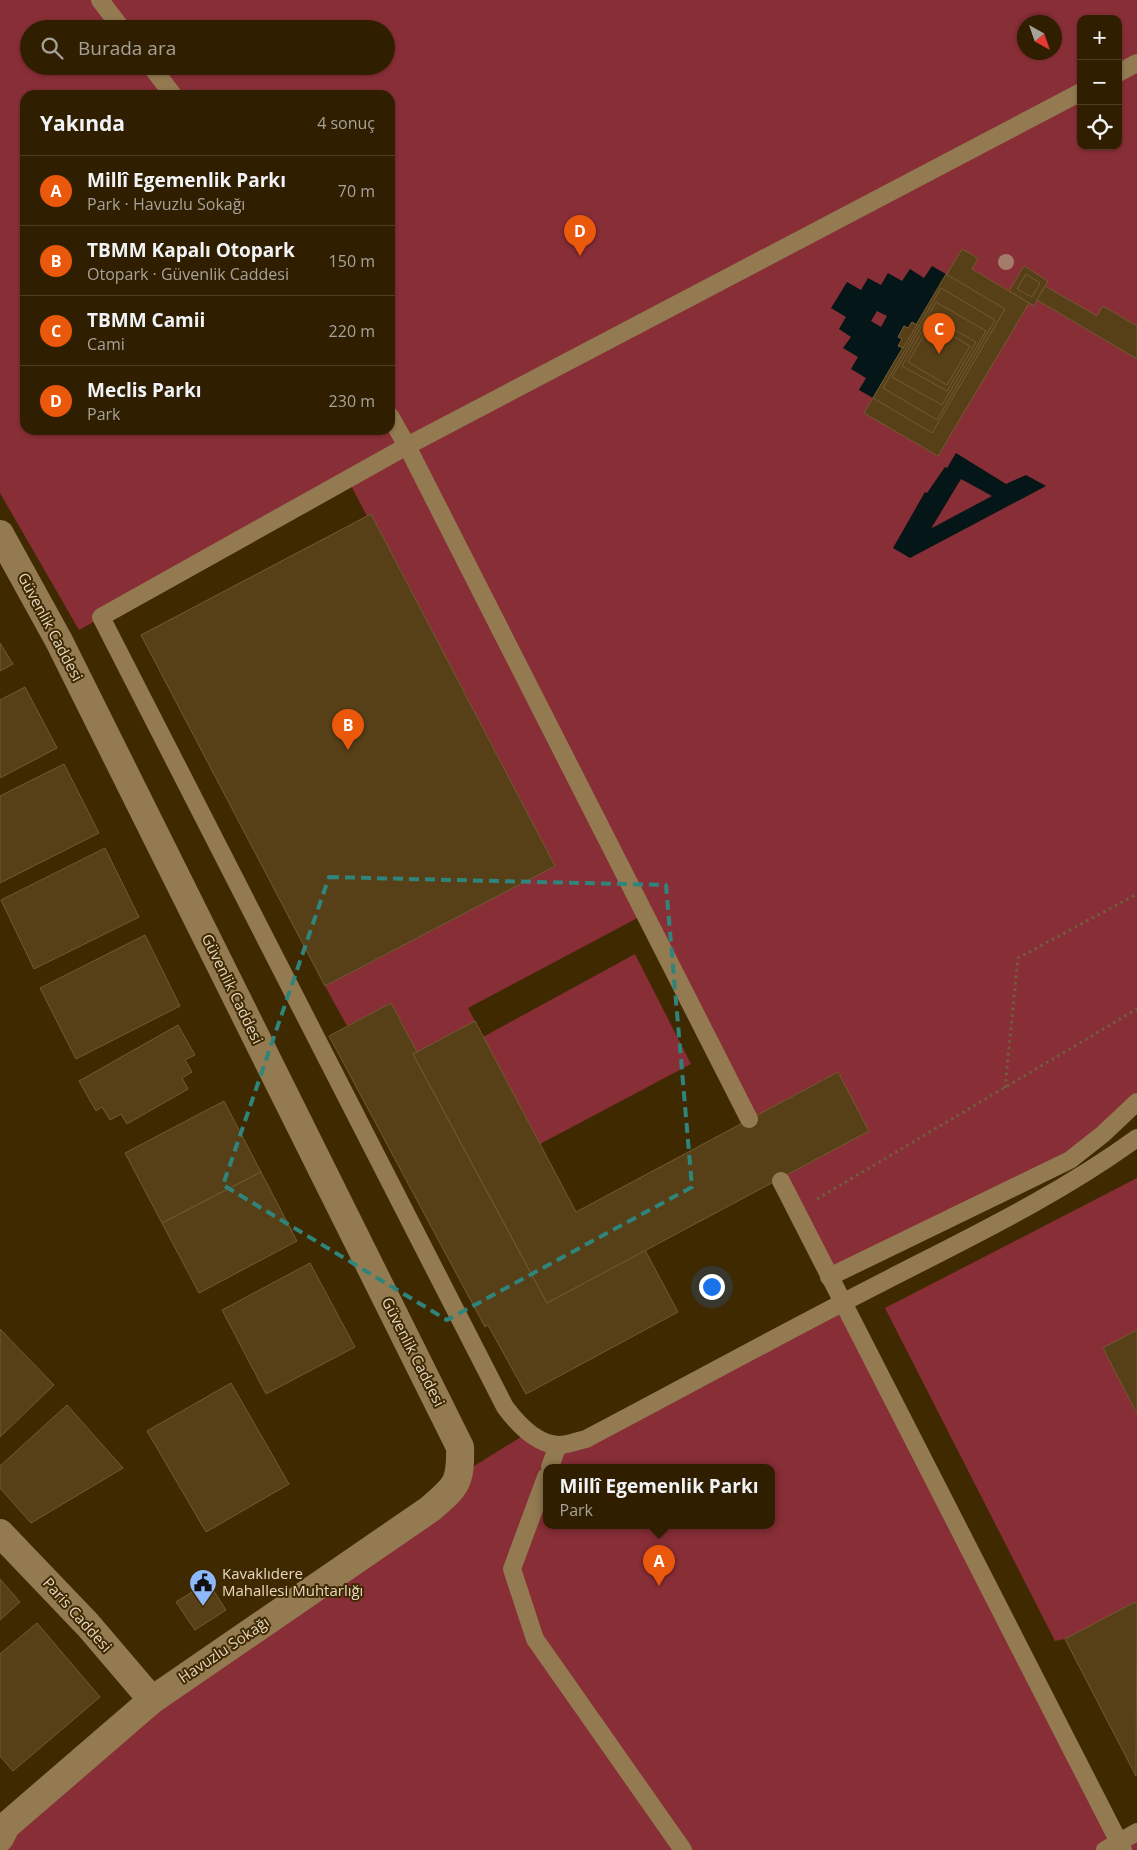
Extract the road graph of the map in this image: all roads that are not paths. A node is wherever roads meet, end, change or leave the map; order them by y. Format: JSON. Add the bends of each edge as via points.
{"nodes":[{"id":1,"x":100,"y":0,"type":"edge"},
{"id":2,"x":115,"y":20,"type":"edge"},
{"id":3,"x":1137,"y":63,"type":"edge"},
{"id":4,"x":1122,"y":71,"type":"edge"},
{"id":5,"x":158,"y":75,"type":"edge"},
{"id":6,"x":169,"y":90,"type":"edge"},
{"id":7,"x":1077,"y":94,"type":"edge"},
{"id":8,"x":395,"y":425,"type":"edge"},
{"id":9,"x":407,"y":446,"type":"junction"},
{"id":10,"x":0,"y":534,"type":"edge"},
{"id":11,"x":1137,"y":1102,"type":"edge"},
{"id":12,"x":749,"y":1119,"type":"dead end"},
{"id":13,"x":1137,"y":1138,"type":"edge"},
{"id":14,"x":781,"y":1181,"type":"dead end"},
{"id":15,"x":830,"y":1277,"type":"junction"},
{"id":16,"x":842,"y":1302,"type":"junction"},
{"id":17,"x":558,"y":1445,"type":"junction"},
{"id":18,"x":460,"y":1447,"type":"joint"},
{"id":19,"x":551,"y":1464,"type":"edge"},
{"id":20,"x":543,"y":1484,"type":"edge"},
{"id":21,"x":0,"y":1533,"type":"edge"},
{"id":22,"x":152,"y":1700,"type":"junction"},
{"id":23,"x":2,"y":1828,"type":"edge"},
{"id":24,"x":1137,"y":1832,"type":"edge"},
{"id":25,"x":1116,"y":1847,"type":"edge"},
{"id":26,"x":683,"y":1850,"type":"edge"}],
"edges":[{"from":1,"to":2,"type":"lane"},
{"from":3,"to":4,"type":"lane"},
{"from":5,"to":6,"type":"lane"},
{"from":7,"to":9,"type":"lane"},
{"from":8,"to":9,"type":"lane"},
{"from":9,"to":12,"type":"lane"},
{"from":9,"to":17,"type":"lane","via":[[101,617],[505,1407],[529,1432]]},
{"from":10,"to":18,"type":"main road","name":"Güvenlik Caddesi","via":[[63,649]]},
{"from":11,"to":15,"type":"lane","via":[[1070,1160]]},
{"from":13,"to":16,"type":"lane","via":[[1058,1192]]},
{"from":14,"to":15,"type":"lane"},
{"from":15,"to":16,"type":"lane"},
{"from":16,"to":17,"type":"lane","via":[[586,1439]]},
{"from":16,"to":25,"type":"lane"},
{"from":17,"to":19,"type":"lane"},
{"from":18,"to":22,"type":"main road","name":"Havuzlu Sokağı","via":[[461,1474],[448,1494],[430,1510]]},
{"from":20,"to":26,"type":"lane","via":[[512,1570],[535,1638]]},
{"from":21,"to":22,"type":"main road","name":"Paris Caddesi","via":[[88,1625]]},
{"from":22,"to":23,"type":"main road","name":"Havuzlu Sokağı"},
{"from":24,"to":25,"type":"lane"}]}
